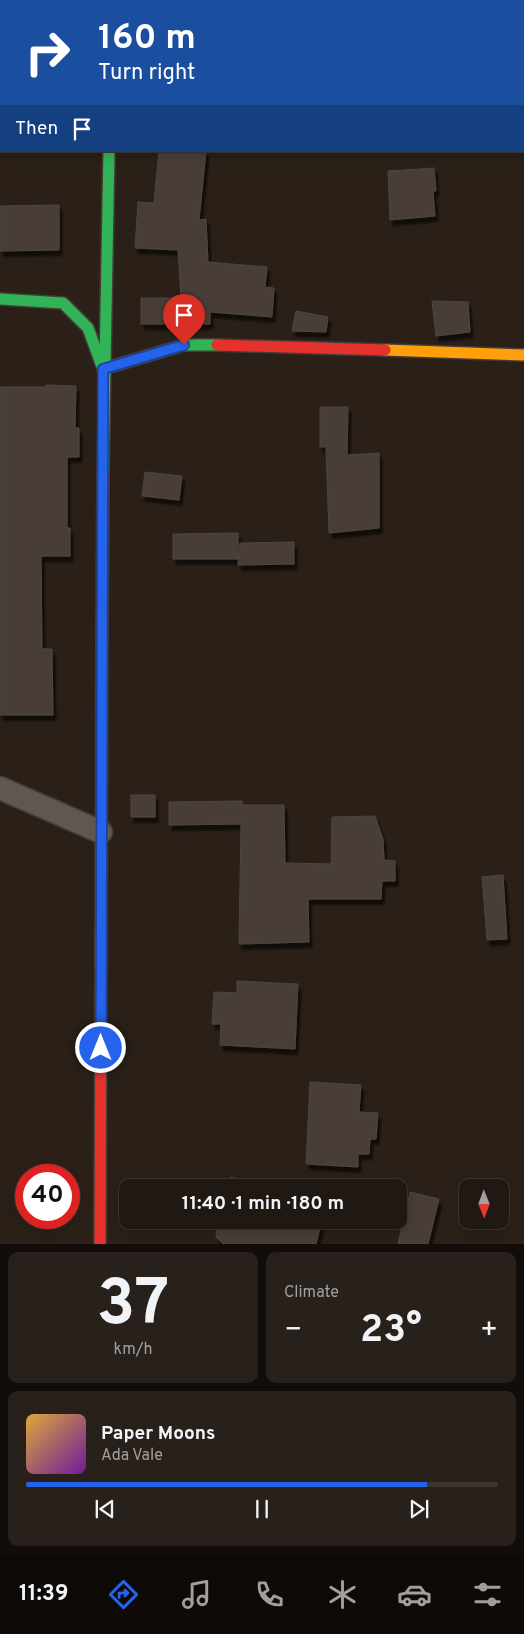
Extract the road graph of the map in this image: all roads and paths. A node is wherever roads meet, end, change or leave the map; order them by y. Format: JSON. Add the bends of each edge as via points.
{"nodes":[{"id":1,"x":109,"y":152,"type":"edge"},
{"id":2,"x":0,"y":299,"type":"edge"},
{"id":3,"x":524,"y":355,"type":"edge"},
{"id":4,"x":103,"y":369,"type":"junction"},
{"id":5,"x":0,"y":788,"type":"edge"},
{"id":6,"x":101,"y":832,"type":"junction"},
{"id":7,"x":100,"y":1244,"type":"edge"}],
"edges":[{"from":1,"to":4,"type":"street"},
{"from":2,"to":4,"type":"street","via":[[63,303],[88,328]]},
{"from":3,"to":4,"type":"street","via":[[184,345]]},
{"from":4,"to":6,"type":"street"},
{"from":5,"to":6,"type":"street"},
{"from":6,"to":7,"type":"street"}]}
